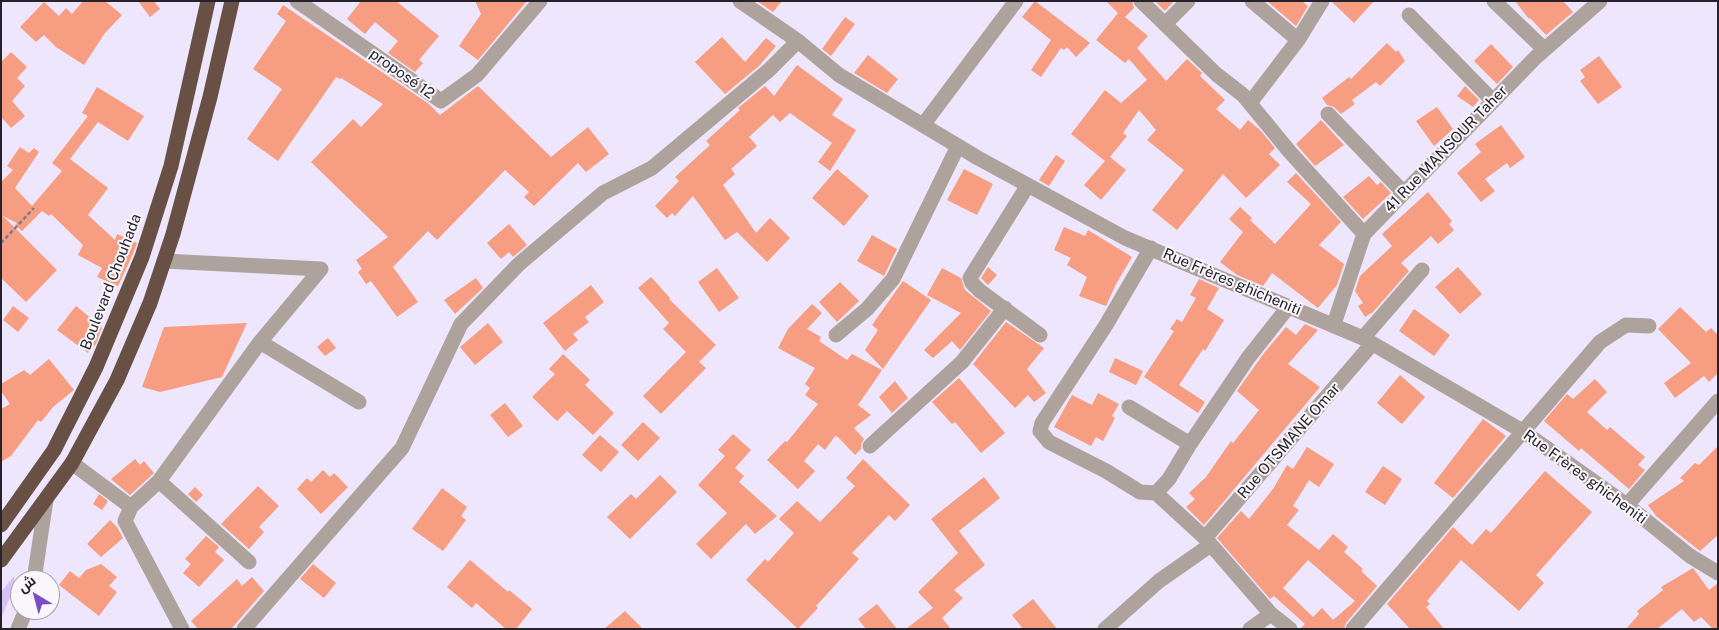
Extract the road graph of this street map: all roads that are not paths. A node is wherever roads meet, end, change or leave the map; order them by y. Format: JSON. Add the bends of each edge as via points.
{"nodes":[{"id":1,"x":208,"y":1,"type":"edge"},
{"id":2,"x":232,"y":1,"type":"edge"},
{"id":3,"x":297,"y":1,"type":"edge"},
{"id":4,"x":540,"y":1,"type":"edge"},
{"id":5,"x":740,"y":1,"type":"edge"},
{"id":6,"x":1016,"y":1,"type":"edge"},
{"id":7,"x":1141,"y":1,"type":"edge"},
{"id":8,"x":1188,"y":1,"type":"edge"},
{"id":9,"x":1252,"y":1,"type":"edge"},
{"id":10,"x":1322,"y":1,"type":"edge"},
{"id":11,"x":1494,"y":1,"type":"edge"},
{"id":12,"x":1600,"y":1,"type":"edge"},
{"id":13,"x":1409,"y":15,"type":"dead end"},
{"id":14,"x":1165,"y":24,"type":"junction"},
{"id":15,"x":1298,"y":40,"type":"junction"},
{"id":16,"x":798,"y":41,"type":"junction"},
{"id":17,"x":1544,"y":49,"type":"junction"},
{"id":18,"x":1493,"y":101,"type":"junction"},
{"id":19,"x":1250,"y":102,"type":"junction"},
{"id":20,"x":1328,"y":114,"type":"dead end"},
{"id":21,"x":923,"y":125,"type":"junction"},
{"id":22,"x":958,"y":146,"type":"junction"},
{"id":23,"x":1028,"y":185,"type":"junction"},
{"id":24,"x":1404,"y":194,"type":"junction"},
{"id":25,"x":1364,"y":234,"type":"junction"},
{"id":26,"x":1151,"y":248,"type":"junction"},
{"id":27,"x":164,"y":261,"type":"junction"},
{"id":28,"x":1422,"y":270,"type":"dead end"},
{"id":29,"x":1289,"y":306,"type":"junction"},
{"id":30,"x":1005,"y":308,"type":"junction"},
{"id":31,"x":1334,"y":324,"type":"junction"},
{"id":32,"x":1649,"y":326,"type":"dead end"},
{"id":33,"x":1040,"y":335,"type":"dead end"},
{"id":34,"x":836,"y":336,"type":"dead end"},
{"id":35,"x":1368,"y":341,"type":"junction"},
{"id":36,"x":260,"y":342,"type":"junction"},
{"id":37,"x":1718,"y":401,"type":"edge"},
{"id":38,"x":359,"y":402,"type":"dead end"},
{"id":39,"x":1130,"y":407,"type":"dead end"},
{"id":40,"x":1524,"y":432,"type":"junction"},
{"id":41,"x":1190,"y":444,"type":"junction"},
{"id":42,"x":870,"y":446,"type":"dead end"},
{"id":43,"x":72,"y":463,"type":"junction"},
{"id":44,"x":159,"y":481,"type":"junction"},
{"id":45,"x":1156,"y":493,"type":"junction"},
{"id":46,"x":46,"y":500,"type":"junction"},
{"id":47,"x":1627,"y":505,"type":"junction"},
{"id":48,"x":131,"y":507,"type":"junction"},
{"id":49,"x":1,"y":525,"type":"edge"},
{"id":50,"x":1207,"y":542,"type":"junction"},
{"id":51,"x":1,"y":560,"type":"edge"},
{"id":52,"x":250,"y":562,"type":"dead end"},
{"id":53,"x":36,"y":570,"type":"edge"},
{"id":54,"x":1718,"y":573,"type":"edge"},
{"id":55,"x":1271,"y":614,"type":"junction"},
{"id":56,"x":182,"y":629,"type":"edge"},
{"id":57,"x":244,"y":629,"type":"edge"},
{"id":58,"x":1105,"y":629,"type":"edge"},
{"id":59,"x":1250,"y":629,"type":"edge"},
{"id":60,"x":1290,"y":629,"type":"edge"},
{"id":61,"x":1353,"y":629,"type":"edge"}],
"edges":[{"from":1,"to":49,"type":"highway","name":"Boulevard Chouhada","via":[[171,166],[142,257],[96,367],[54,450]]},
{"from":2,"to":27,"type":"highway","via":[[210,97]]},
{"from":3,"to":4,"type":"street","name":"proposé 12","via":[[441,101],[477,75]]},
{"from":5,"to":16,"type":"street","name":"Rue Frères ghicheniti"},
{"from":6,"to":21,"type":"street"},
{"from":7,"to":14,"type":"street"},
{"from":8,"to":14,"type":"street"},
{"from":9,"to":15,"type":"street"},
{"from":10,"to":15,"type":"street"},
{"from":11,"to":17,"type":"street"},
{"from":12,"to":17,"type":"street","name":"41 Rue MANSOUR Taher"},
{"from":13,"to":18,"type":"street"},
{"from":14,"to":19,"type":"street"},
{"from":15,"to":19,"type":"street"},
{"from":16,"to":21,"type":"street","name":"Rue Frères ghicheniti","via":[[839,75]]},
{"from":16,"to":57,"type":"street","via":[[769,70],[652,168],[603,193],[518,264],[461,324],[402,448]]},
{"from":17,"to":18,"type":"street","name":"41 Rue MANSOUR Taher"},
{"from":18,"to":24,"type":"street","name":"41 Rue MANSOUR Taher"},
{"from":19,"to":25,"type":"street","via":[[1289,151]]},
{"from":20,"to":24,"type":"street"},
{"from":21,"to":22,"type":"street","name":"Rue Frères ghicheniti"},
{"from":22,"to":23,"type":"street","name":"Rue Frères ghicheniti"},
{"from":22,"to":34,"type":"street","via":[[893,279]]},
{"from":23,"to":26,"type":"street","name":"Rue Frères ghicheniti","via":[[1125,238]]},
{"from":23,"to":30,"type":"street","via":[[970,278],[980,291]]},
{"from":24,"to":25,"type":"street","name":"41 Rue MANSOUR Taher"},
{"from":25,"to":31,"type":"street","name":"41 Rue MANSOUR Taher"},
{"from":26,"to":29,"type":"street","name":"Rue Frères ghicheniti"},
{"from":26,"to":45,"type":"street","via":[[1040,431],[1049,442],[1140,492]]},
{"from":27,"to":36,"type":"street","via":[[321,269]]},
{"from":27,"to":43,"type":"highway","via":[[117,380]]},
{"from":28,"to":35,"type":"street","name":"Rue OTSMANE Omar"},
{"from":29,"to":31,"type":"street","name":"Rue Frères ghicheniti"},
{"from":29,"to":41,"type":"street","via":[[1248,358]]},
{"from":30,"to":33,"type":"street"},
{"from":30,"to":42,"type":"street","via":[[962,362]]},
{"from":31,"to":35,"type":"street","name":"Rue Frères ghicheniti"},
{"from":32,"to":40,"type":"street","via":[[1626,325],[1600,342]]},
{"from":35,"to":40,"type":"street","name":"Rue Frères ghicheniti"},
{"from":35,"to":50,"type":"street","name":"Rue OTSMANE Omar"},
{"from":36,"to":38,"type":"street"},
{"from":36,"to":44,"type":"street"},
{"from":37,"to":47,"type":"street"},
{"from":39,"to":41,"type":"street"},
{"from":40,"to":47,"type":"street","name":"Rue Frères ghicheniti"},
{"from":40,"to":61,"type":"street"},
{"from":41,"to":45,"type":"street","via":[[1169,479]]},
{"from":43,"to":46,"type":"highway"},
{"from":43,"to":48,"type":"street"},
{"from":44,"to":48,"type":"street"},
{"from":44,"to":52,"type":"street"},
{"from":45,"to":50,"type":"street"},
{"from":46,"to":51,"type":"highway"},
{"from":46,"to":53,"type":"street"},
{"from":47,"to":54,"type":"street","name":"Rue Frères ghicheniti","via":[[1690,556]]},
{"from":48,"to":56,"type":"street","via":[[125,521]]},
{"from":50,"to":55,"type":"street"},
{"from":50,"to":58,"type":"street","name":"Rue OTSMANE Omar"},
{"from":55,"to":59,"type":"street"},
{"from":55,"to":60,"type":"street"}]}
